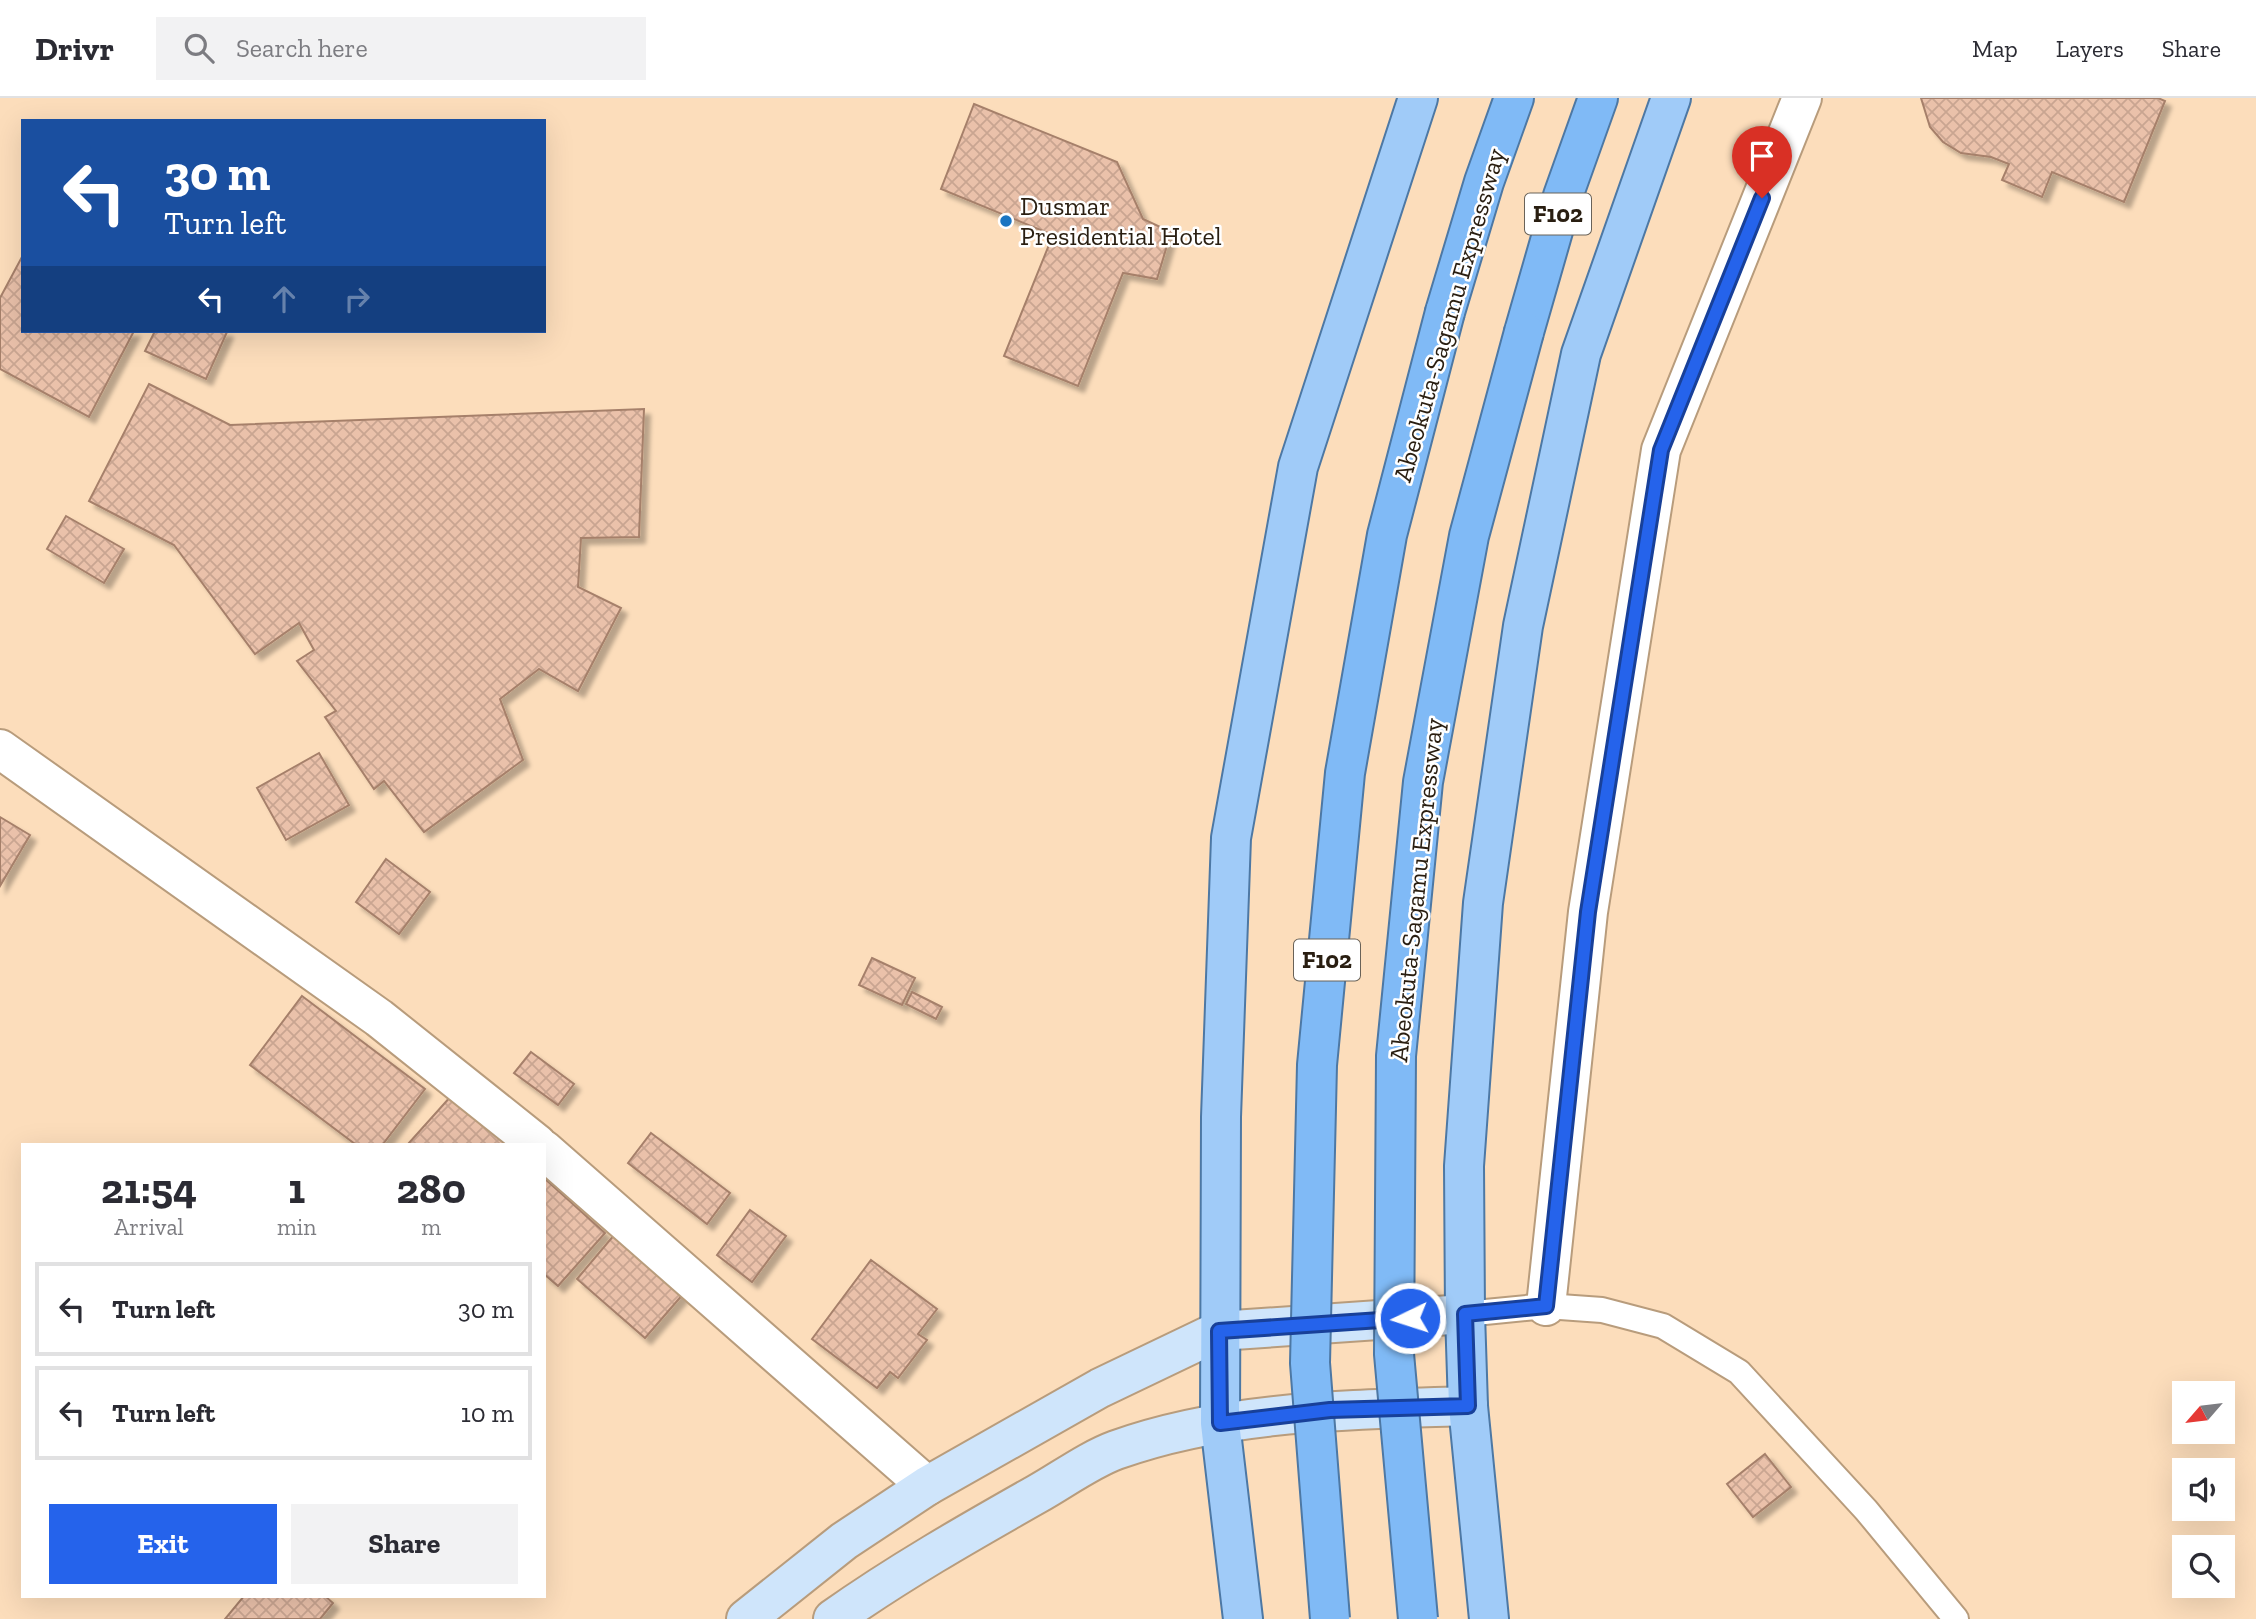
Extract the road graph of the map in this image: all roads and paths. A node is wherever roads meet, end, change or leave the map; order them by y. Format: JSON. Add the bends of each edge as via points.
{"nodes":[{"id":1,"x":1418,"y":98,"type":"edge"},
{"id":2,"x":1514,"y":98,"type":"edge"},
{"id":3,"x":1598,"y":98,"type":"edge"},
{"id":4,"x":1671,"y":98,"type":"edge"},
{"id":5,"x":1802,"y":98,"type":"edge"},
{"id":6,"x":0,"y":749,"type":"edge"},
{"id":7,"x":536,"y":1143,"type":"edge"},
{"id":8,"x":546,"y":1152,"type":"edge"},
{"id":9,"x":1546,"y":1306,"type":"junction"},
{"id":10,"x":1465,"y":1314,"type":"junction"},
{"id":11,"x":1219,"y":1331,"type":"junction"},
{"id":12,"x":1468,"y":1406,"type":"junction"},
{"id":13,"x":1220,"y":1423,"type":"junction"},
{"id":14,"x":928,"y":1486,"type":"junction"},
{"id":15,"x":746,"y":1619,"type":"edge"},
{"id":16,"x":833,"y":1619,"type":"edge"},
{"id":17,"x":1243,"y":1619,"type":"edge"},
{"id":18,"x":1330,"y":1619,"type":"edge"},
{"id":19,"x":1418,"y":1619,"type":"edge"},
{"id":20,"x":1489,"y":1619,"type":"edge"},
{"id":21,"x":1956,"y":1619,"type":"edge"}],
"edges":[{"from":1,"to":11,"type":"main road","via":[[1298,467],[1231,838]]},
{"from":2,"to":18,"type":"highway","name":"Abeokuta-Sagamu Expressway","number":"F102","bridge":true,"via":[[1484,181],[1387,535],[1345,772],[1317,1065],[1310,1363]]},
{"from":3,"to":19,"type":"highway","name":"Abeokuta-Sagamu Expressway","number":"F102","bridge":true,"via":[[1563,196],[1469,536],[1423,782],[1396,1056],[1394,1354]]},
{"from":4,"to":10,"type":"main road","via":[[1581,354],[1522,626],[1483,903],[1464,1166]]},
{"from":5,"to":9,"type":"street","via":[[1661,450],[1588,912]]},
{"from":6,"to":7,"type":"street","via":[[379,1018]]},
{"from":8,"to":14,"type":"street"},
{"from":9,"to":10,"type":"lane"},
{"from":9,"to":21,"type":"lane","via":[[1602,1310],[1663,1326],[1739,1372],[1866,1510]]},
{"from":10,"to":11,"type":"main road"},
{"from":10,"to":12,"type":"main road"},
{"from":11,"to":13,"type":"main road"},
{"from":11,"to":14,"type":"main road","via":[[1100,1388]]},
{"from":12,"to":13,"type":"main road","via":[[1330,1410]]},
{"from":12,"to":20,"type":"main road"},
{"from":13,"to":16,"type":"main road","via":[[1115,1451],[966,1535]]},
{"from":13,"to":17,"type":"main road"},
{"from":14,"to":15,"type":"main road","via":[[844,1541]]}]}
